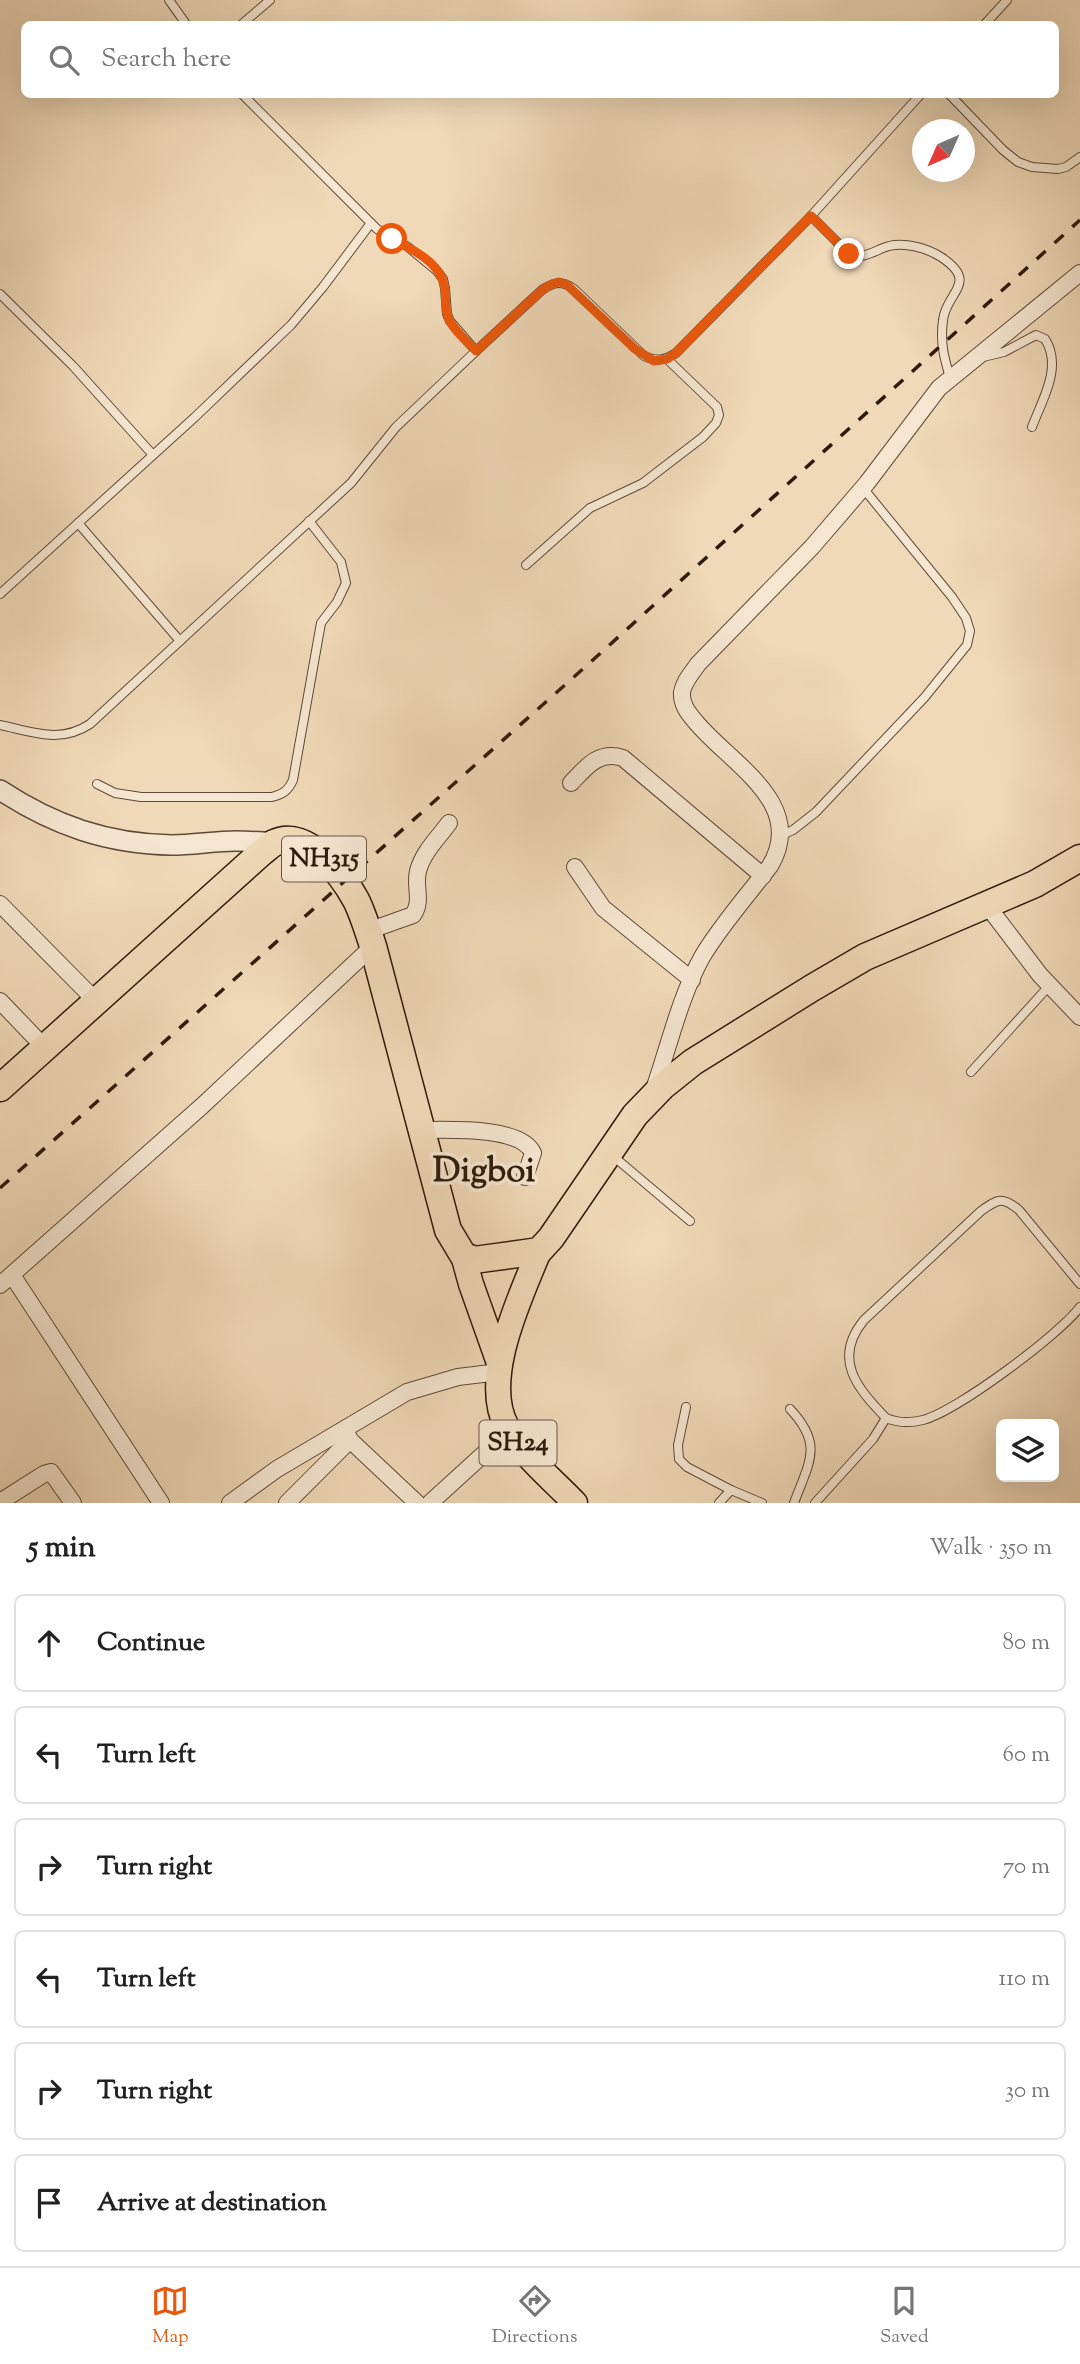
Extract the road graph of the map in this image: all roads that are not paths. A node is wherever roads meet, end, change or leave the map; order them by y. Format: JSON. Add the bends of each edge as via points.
{"nodes":[{"id":1,"x":169,"y":0,"type":"edge"},
{"id":2,"x":270,"y":0,"type":"edge"},
{"id":3,"x":1007,"y":0,"type":"edge"},
{"id":4,"x":184,"y":21,"type":"edge"},
{"id":5,"x":246,"y":21,"type":"edge"},
{"id":6,"x":988,"y":21,"type":"edge"},
{"id":7,"x":246,"y":98,"type":"edge"},
{"id":8,"x":918,"y":98,"type":"edge"},
{"id":9,"x":954,"y":98,"type":"edge"},
{"id":10,"x":1080,"y":157,"type":"edge"},
{"id":11,"x":811,"y":216,"type":"junction"},
{"id":12,"x":371,"y":223,"type":"junction"},
{"id":13,"x":1080,"y":273,"type":"edge"},
{"id":14,"x":0,"y":294,"type":"edge"},
{"id":15,"x":476,"y":351,"type":"junction"},
{"id":16,"x":667,"y":359,"type":"junction"},
{"id":17,"x":973,"y":359,"type":"junction"},
{"id":18,"x":950,"y":378,"type":"junction"},
{"id":19,"x":1032,"y":427,"type":"dead end"},
{"id":20,"x":153,"y":455,"type":"junction"},
{"id":21,"x":863,"y":488,"type":"junction"},
{"id":22,"x":309,"y":522,"type":"junction"},
{"id":23,"x":78,"y":523,"type":"junction"},
{"id":24,"x":526,"y":565,"type":"dead end"},
{"id":25,"x":0,"y":594,"type":"edge"},
{"id":26,"x":180,"y":641,"type":"junction"},
{"id":27,"x":0,"y":725,"type":"edge"},
{"id":28,"x":571,"y":783,"type":"dead end"},
{"id":29,"x":97,"y":784,"type":"dead end"},
{"id":30,"x":0,"y":790,"type":"edge"},
{"id":31,"x":449,"y":822,"type":"dead end"},
{"id":32,"x":780,"y":835,"type":"junction"},
{"id":33,"x":274,"y":843,"type":"junction"},
{"id":34,"x":1080,"y":859,"type":"edge"},
{"id":35,"x":575,"y":867,"type":"dead end"},
{"id":36,"x":763,"y":876,"type":"junction"},
{"id":37,"x":0,"y":904,"type":"edge"},
{"id":38,"x":986,"y":904,"type":"junction"},
{"id":39,"x":370,"y":939,"type":"junction"},
{"id":40,"x":692,"y":980,"type":"junction"},
{"id":41,"x":1049,"y":986,"type":"junction"},
{"id":42,"x":0,"y":1001,"type":"edge"},
{"id":43,"x":96,"y":1001,"type":"junction"},
{"id":44,"x":1080,"y":1017,"type":"edge"},
{"id":45,"x":44,"y":1048,"type":"junction"},
{"id":46,"x":971,"y":1072,"type":"dead end"},
{"id":47,"x":0,"y":1088,"type":"edge"},
{"id":48,"x":651,"y":1098,"type":"junction"},
{"id":49,"x":421,"y":1130,"type":"junction"},
{"id":50,"x":608,"y":1152,"type":"junction"},
{"id":51,"x":525,"y":1177,"type":"dead end"},
{"id":52,"x":690,"y":1221,"type":"dead end"},
{"id":53,"x":538,"y":1251,"type":"junction"},
{"id":54,"x":463,"y":1255,"type":"junction"},
{"id":55,"x":6,"y":1280,"type":"edge"},
{"id":56,"x":1080,"y":1284,"type":"edge"},
{"id":57,"x":1080,"y":1307,"type":"edge"},
{"id":58,"x":499,"y":1368,"type":"junction"},
{"id":59,"x":686,"y":1407,"type":"dead end"},
{"id":60,"x":790,"y":1409,"type":"dead end"},
{"id":61,"x":887,"y":1418,"type":"junction"},
{"id":62,"x":509,"y":1431,"type":"junction"},
{"id":63,"x":348,"y":1434,"type":"junction"},
{"id":64,"x":732,"y":1490,"type":"junction"},
{"id":65,"x":0,"y":1502,"type":"edge"},
{"id":66,"x":73,"y":1503,"type":"edge"},
{"id":67,"x":161,"y":1503,"type":"edge"},
{"id":68,"x":230,"y":1503,"type":"edge"},
{"id":69,"x":286,"y":1503,"type":"edge"},
{"id":70,"x":417,"y":1503,"type":"edge"},
{"id":71,"x":430,"y":1503,"type":"edge"},
{"id":72,"x":575,"y":1503,"type":"edge"},
{"id":73,"x":719,"y":1503,"type":"edge"},
{"id":74,"x":762,"y":1503,"type":"edge"},
{"id":75,"x":794,"y":1503,"type":"edge"},
{"id":76,"x":815,"y":1503,"type":"edge"}],
"edges":[{"from":1,"to":4,"type":"lane"},
{"from":2,"to":5,"type":"lane"},
{"from":3,"to":6,"type":"lane"},
{"from":7,"to":12,"type":"lane"},
{"from":8,"to":11,"type":"lane"},
{"from":9,"to":10,"type":"lane","via":[[1018,162],[1058,169]]},
{"from":11,"to":16,"type":"lane"},
{"from":11,"to":18,"type":"lane","via":[[856,257],[892,245],[910,246],[952,265],[960,286],[943,316],[941,346]]},
{"from":12,"to":15,"type":"lane","via":[[437,271],[443,279],[450,321]]},
{"from":12,"to":20,"type":"lane","via":[[291,325]]},
{"from":13,"to":17,"type":"street"},
{"from":14,"to":20,"type":"lane"},
{"from":15,"to":16,"type":"lane","via":[[542,290],[559,282],[574,289],[645,356],[654,361]]},
{"from":15,"to":22,"type":"lane","via":[[396,427],[351,483]]},
{"from":16,"to":24,"type":"lane","via":[[717,407],[719,415],[710,431],[643,483],[590,508]]},
{"from":17,"to":18,"type":"street"},
{"from":17,"to":19,"type":"lane","via":[[1004,352],[1036,335],[1045,339],[1053,366]]},
{"from":18,"to":21,"type":"street"},
{"from":20,"to":23,"type":"lane"},
{"from":21,"to":32,"type":"street","via":[[698,664],[682,691],[691,716],[771,801],[779,817]]},
{"from":21,"to":32,"type":"lane","via":[[966,618],[970,631],[967,645],[924,698],[816,811]]},
{"from":22,"to":26,"type":"lane"},
{"from":22,"to":29,"type":"lane","via":[[341,562],[346,583],[321,623],[289,789],[272,797],[141,797],[115,793]]},
{"from":23,"to":25,"type":"lane"},
{"from":23,"to":26,"type":"lane"},
{"from":26,"to":27,"type":"lane","via":[[79,731],[53,736]]},
{"from":28,"to":36,"type":"street","via":[[598,759],[608,755],[624,758]]},
{"from":30,"to":33,"type":"street","via":[[58,823],[101,837],[172,845]]},
{"from":31,"to":39,"type":"street","via":[[422,862],[419,903],[413,915]]},
{"from":32,"to":36,"type":"street","via":[[778,854]]},
{"from":33,"to":39,"type":"highway","number":"NH315","via":[[301,842],[323,858],[357,902]]},
{"from":33,"to":43,"type":"highway","number":"NH315"},
{"from":34,"to":38,"type":"highway"},
{"from":35,"to":40,"type":"street","via":[[603,908]]},
{"from":36,"to":40,"type":"street","via":[[715,938]]},
{"from":37,"to":43,"type":"street"},
{"from":38,"to":41,"type":"street"},
{"from":38,"to":48,"type":"highway","via":[[866,957],[812,988],[693,1062]]},
{"from":39,"to":49,"type":"highway","number":"NH315"},
{"from":39,"to":55,"type":"street","via":[[202,1106]]},
{"from":40,"to":48,"type":"street"},
{"from":41,"to":44,"type":"street"},
{"from":41,"to":46,"type":"lane"},
{"from":42,"to":45,"type":"street"},
{"from":43,"to":45,"type":"highway","number":"NH315"},
{"from":45,"to":47,"type":"highway","number":"NH315"},
{"from":48,"to":50,"type":"highway"},
{"from":49,"to":51,"type":"street","via":[[496,1132],[528,1146],[533,1157]]},
{"from":49,"to":54,"type":"highway","number":"NH315","via":[[448,1230]]},
{"from":50,"to":52,"type":"lane"},
{"from":50,"to":53,"type":"highway","via":[[563,1223]]},
{"from":53,"to":54,"type":"highway","via":[[474,1260]]},
{"from":53,"to":58,"type":"main road","number":"SH24"},
{"from":54,"to":58,"type":"main road","number":"SH24"},
{"from":55,"to":67,"type":"street"},
{"from":56,"to":61,"type":"lane","via":[[1009,1202],[1001,1200],[981,1211],[854,1332],[849,1345],[850,1370],[858,1387]]},
{"from":57,"to":61,"type":"lane","via":[[1040,1344],[967,1398],[923,1420]]},
{"from":58,"to":62,"type":"main road","number":"SH24","via":[[500,1403]]},
{"from":58,"to":63,"type":"street","via":[[407,1392],[385,1403]]},
{"from":59,"to":64,"type":"lane","via":[[679,1459]]},
{"from":60,"to":75,"type":"lane","via":[[809,1434],[811,1445]]},
{"from":61,"to":76,"type":"lane"},
{"from":62,"to":71,"type":"street"},
{"from":62,"to":72,"type":"main road","number":"SH24"},
{"from":63,"to":68,"type":"street","via":[[277,1469]]},
{"from":63,"to":69,"type":"street"},
{"from":63,"to":70,"type":"street"},
{"from":64,"to":73,"type":"lane"},
{"from":64,"to":74,"type":"lane"},
{"from":65,"to":66,"type":"street","via":[[51,1472]]}]}
